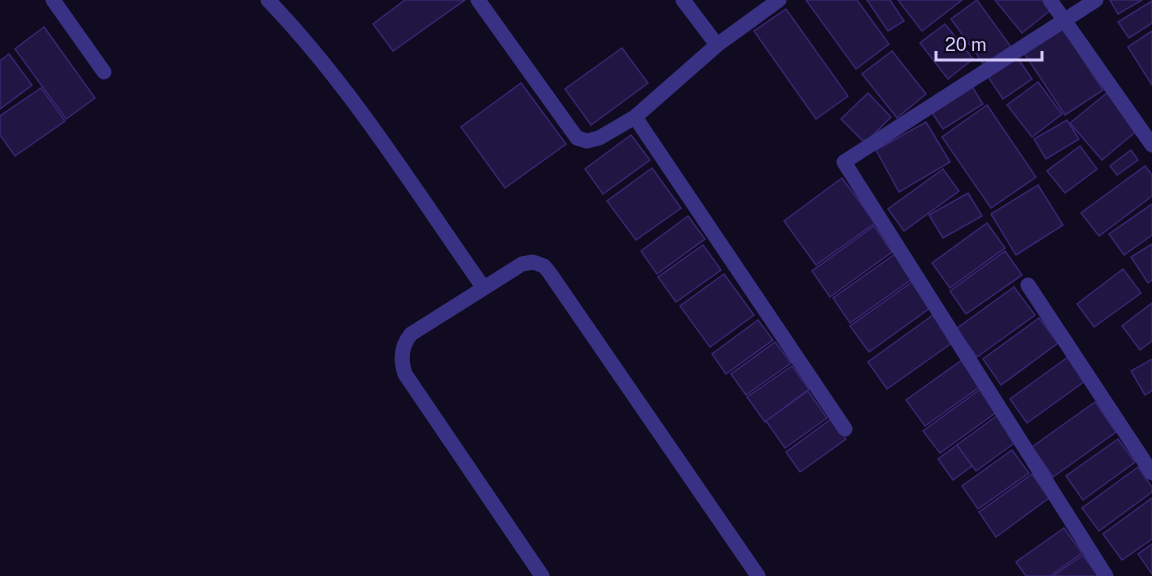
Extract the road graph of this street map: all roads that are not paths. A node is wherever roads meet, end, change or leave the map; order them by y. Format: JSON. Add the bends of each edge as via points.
{"nodes":[{"id":1,"x":53,"y":0,"type":"edge"},
{"id":2,"x":268,"y":0,"type":"edge"},
{"id":3,"x":478,"y":0,"type":"edge"},
{"id":4,"x":683,"y":0,"type":"edge"},
{"id":5,"x":779,"y":0,"type":"edge"},
{"id":6,"x":1050,"y":0,"type":"edge"},
{"id":7,"x":1096,"y":0,"type":"edge"},
{"id":8,"x":1064,"y":19,"type":"junction"},
{"id":9,"x":717,"y":45,"type":"junction"},
{"id":10,"x":104,"y":72,"type":"dead end"},
{"id":11,"x":635,"y":117,"type":"junction"},
{"id":12,"x":1150,"y":138,"type":"edge"},
{"id":13,"x":1028,"y":285,"type":"dead end"},
{"id":14,"x":483,"y":287,"type":"junction"},
{"id":15,"x":845,"y":429,"type":"dead end"},
{"id":16,"x":1152,"y":473,"type":"edge"},
{"id":17,"x":542,"y":576,"type":"edge"},
{"id":18,"x":758,"y":576,"type":"edge"},
{"id":19,"x":1106,"y":576,"type":"edge"}],
"edges":[{"from":1,"to":10,"type":"street"},
{"from":2,"to":14,"type":"street","via":[[292,24],[356,106]]},
{"from":3,"to":11,"type":"street","via":[[577,138],[599,138]]},
{"from":4,"to":9,"type":"street"},
{"from":5,"to":9,"type":"street"},
{"from":6,"to":8,"type":"street"},
{"from":7,"to":8,"type":"street"},
{"from":8,"to":12,"type":"street"},
{"from":8,"to":19,"type":"street","via":[[844,162]]},
{"from":9,"to":11,"type":"street"},
{"from":11,"to":15,"type":"street"},
{"from":13,"to":16,"type":"street"},
{"from":14,"to":17,"type":"street","via":[[411,334],[405,340],[402,363],[405,374]]},
{"from":14,"to":18,"type":"street","via":[[527,262],[540,264],[549,272]]}]}
